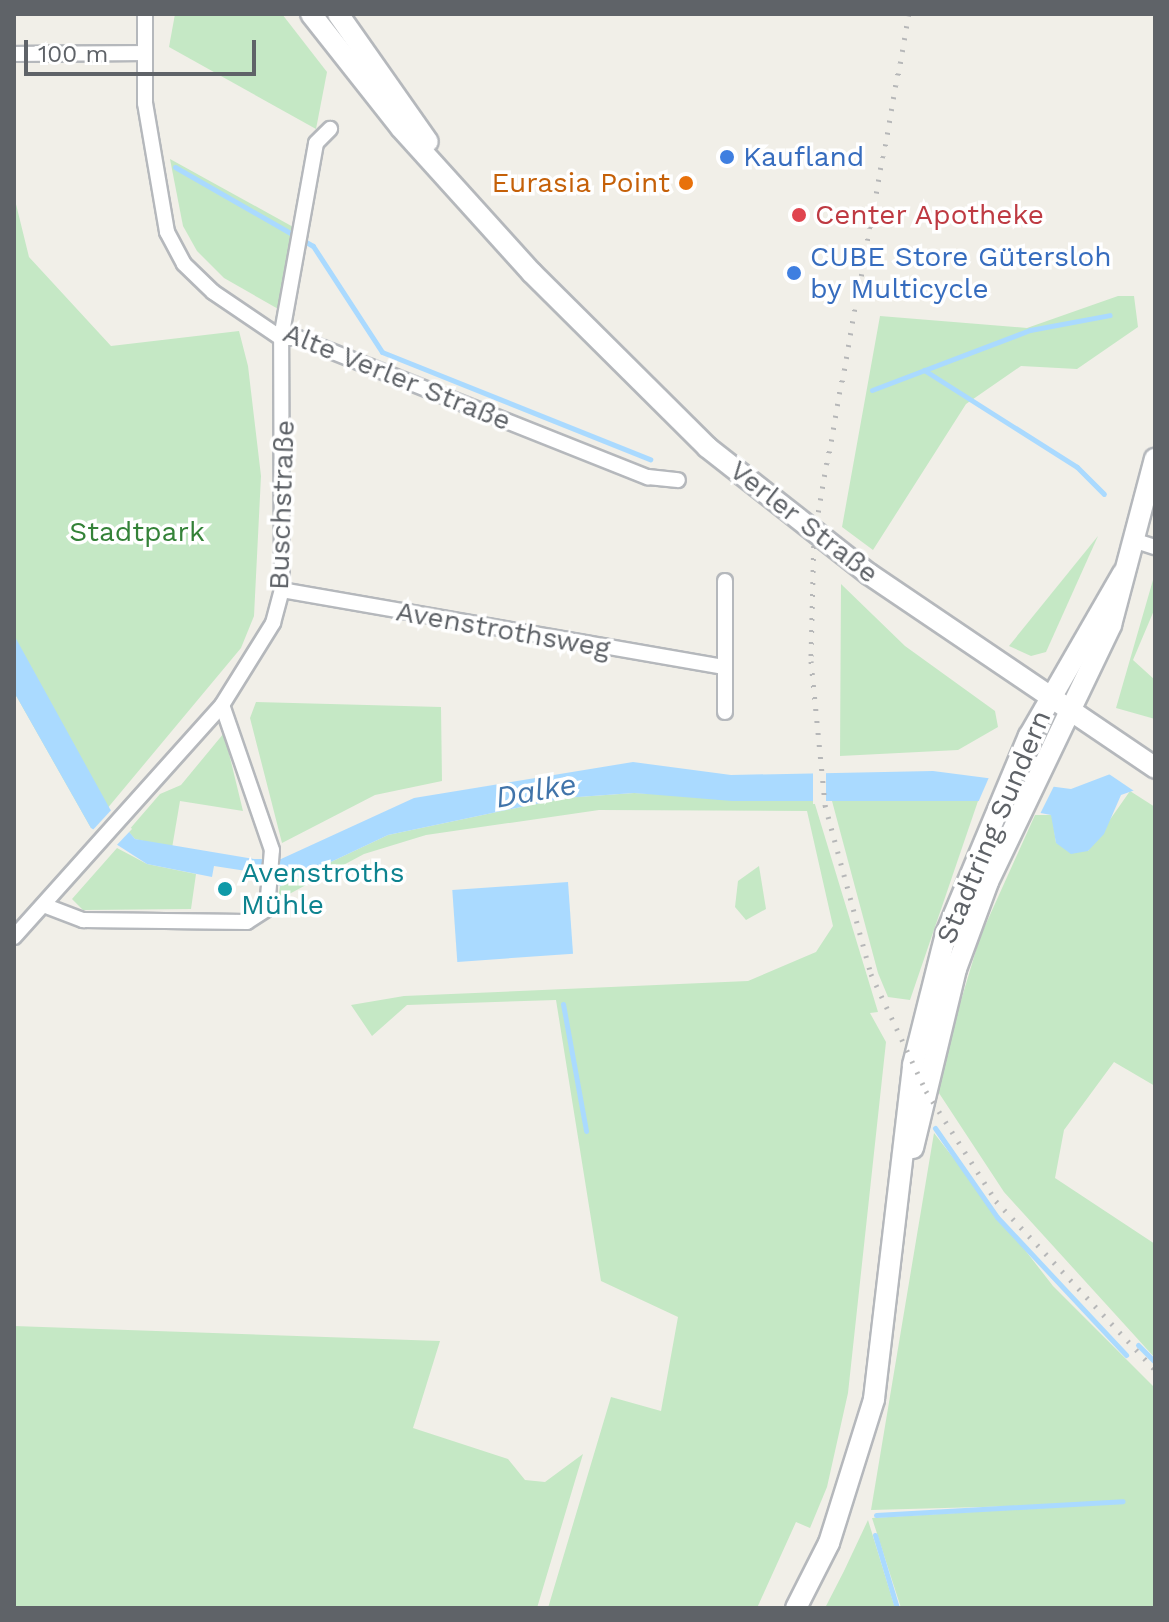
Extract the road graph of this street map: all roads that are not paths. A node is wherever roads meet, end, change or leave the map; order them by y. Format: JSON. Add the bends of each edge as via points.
{"nodes":[{"id":1,"x":311,"y":14,"type":"edge"},
{"id":2,"x":338,"y":14,"type":"edge"},
{"id":3,"x":146,"y":17,"type":"edge"},
{"id":4,"x":143,"y":53,"type":"junction"},
{"id":5,"x":14,"y":54,"type":"edge"},
{"id":6,"x":330,"y":129,"type":"dead end"},
{"id":7,"x":493,"y":229,"type":"junction"},
{"id":8,"x":281,"y":338,"type":"junction"},
{"id":9,"x":1155,"y":459,"type":"edge"},
{"id":10,"x":678,"y":480,"type":"dead end"},
{"id":11,"x":1133,"y":540,"type":"junction"},
{"id":12,"x":1155,"y":547,"type":"edge"},
{"id":13,"x":1123,"y":573,"type":"junction"},
{"id":14,"x":725,"y":581,"type":"dead end"},
{"id":15,"x":282,"y":590,"type":"junction"},
{"id":16,"x":723,"y":667,"type":"junction"},
{"id":17,"x":1049,"y":699,"type":"junction"},
{"id":18,"x":222,"y":705,"type":"junction"},
{"id":19,"x":725,"y":712,"type":"dead end"},
{"id":20,"x":1070,"y":713,"type":"junction"},
{"id":21,"x":1155,"y":768,"type":"edge"},
{"id":22,"x":46,"y":906,"type":"junction"},
{"id":23,"x":14,"y":937,"type":"edge"},
{"id":24,"x":894,"y":1242,"type":"junction"},
{"id":25,"x":846,"y":1495,"type":"junction"},
{"id":26,"x":796,"y":1608,"type":"edge"},
{"id":27,"x":809,"y":1608,"type":"edge"}],
"edges":[{"from":1,"to":7,"type":"main road","name":"Verler Straße"},
{"from":2,"to":7,"type":"main road","name":"Verler Straße"},
{"from":3,"to":4,"type":"street","name":"Alte Verler Straße"},
{"from":4,"to":5,"type":"street"},
{"from":4,"to":8,"type":"street","name":"Alte Verler Straße","via":[[167,232],[184,264],[213,292]]},
{"from":6,"to":8,"type":"street","name":"Buschstraße","via":[[316,143]]},
{"from":7,"to":17,"type":"main road","name":"Verler Straße","via":[[707,447],[814,534]]},
{"from":8,"to":10,"type":"street","name":"Alte Verler Straße","via":[[298,338],[648,477]]},
{"from":8,"to":15,"type":"street","name":"Buschstraße"},
{"from":9,"to":11,"type":"main road","name":"Stadtring Sundern"},
{"from":11,"to":12,"type":"street"},
{"from":11,"to":13,"type":"main road","name":"Stadtring Sundern"},
{"from":13,"to":17,"type":"main road","name":"Stadtring Sundern"},
{"from":13,"to":20,"type":"main road","name":"Stadtring Sundern","via":[[1111,625]]},
{"from":14,"to":16,"type":"street"},
{"from":15,"to":16,"type":"street","name":"Avenstrothsweg"},
{"from":15,"to":18,"type":"street","name":"Buschstraße","via":[[260,655]]},
{"from":16,"to":19,"type":"street"},
{"from":17,"to":20,"type":"main road","name":"Verler Straße"},
{"from":17,"to":24,"type":"main road","name":"Stadtring Sundern","via":[[995,810],[933,975],[910,1079]]},
{"from":18,"to":22,"type":"street","name":"Buschstraße"},
{"from":18,"to":22,"type":"street","via":[[272,855],[267,909],[247,922],[83,920]]},
{"from":20,"to":21,"type":"main road","name":"Verler Straße"},
{"from":20,"to":24,"type":"main road","name":"Stadtring Sundern","via":[[1021,813],[956,969]]},
{"from":22,"to":23,"type":"street","name":"Buschstraße"},
{"from":24,"to":25,"type":"main road","name":"Stadtring Sundern","via":[[874,1399]]},
{"from":25,"to":26,"type":"main road","name":"Stadtring Sundern"},
{"from":25,"to":27,"type":"main road","name":"Stadtring Sundern","via":[[844,1521]]}]}
